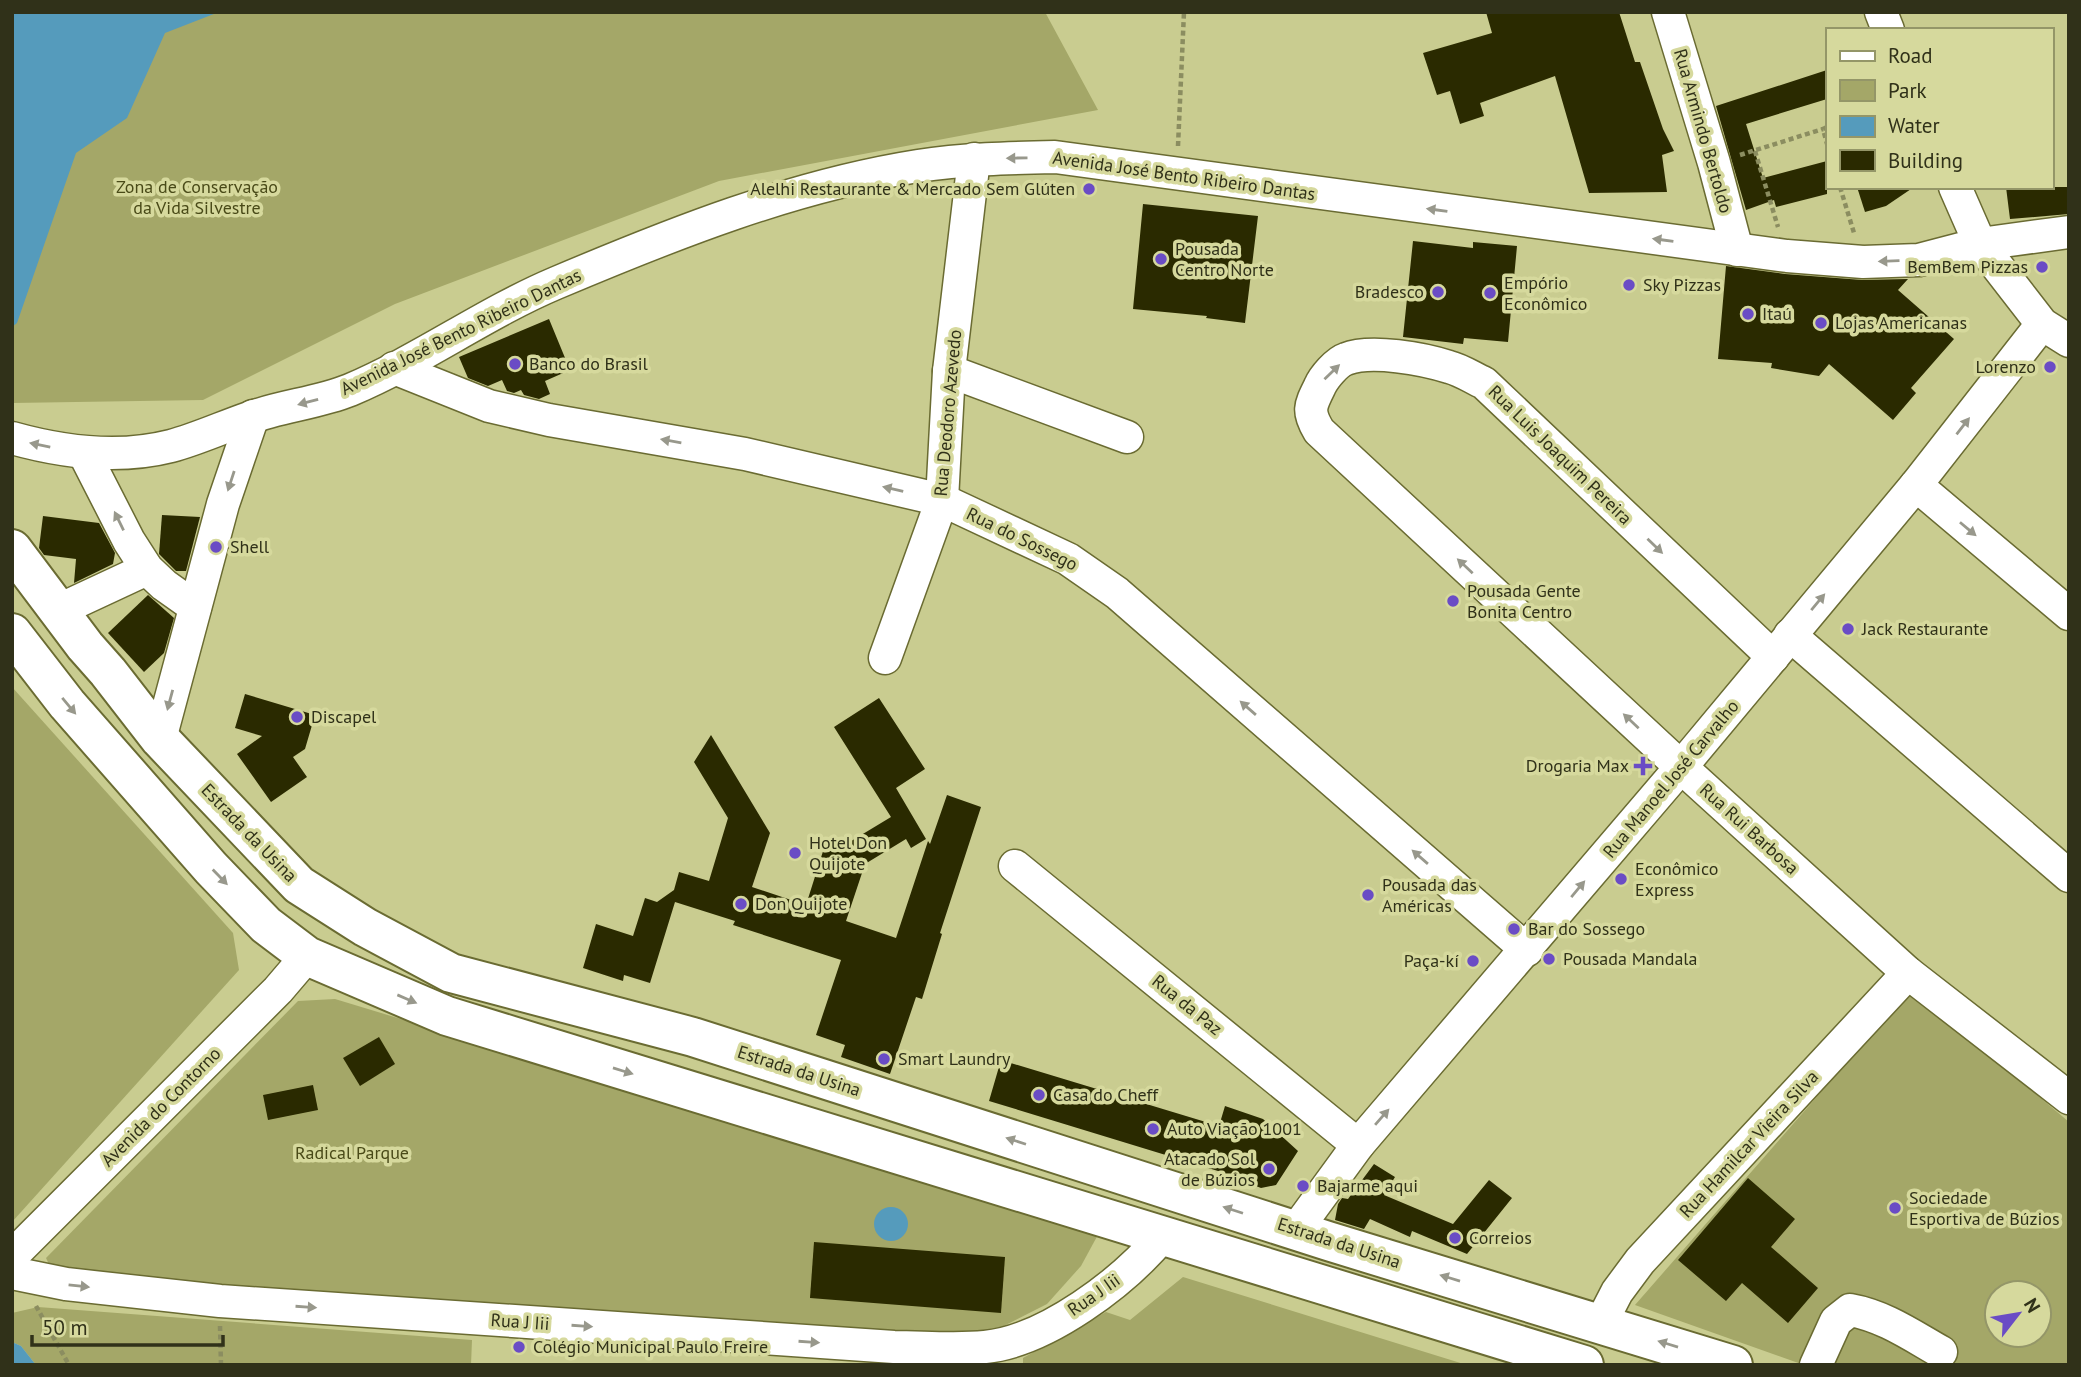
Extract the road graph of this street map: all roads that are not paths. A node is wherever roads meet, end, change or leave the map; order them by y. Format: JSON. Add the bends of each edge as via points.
{"nodes":[{"id":1,"x":1668,"y":12,"type":"edge"},
{"id":2,"x":974,"y":159,"type":"junction"},
{"id":3,"x":1956,"y":189,"type":"edge"},
{"id":4,"x":2069,"y":232,"type":"edge"},
{"id":5,"x":1980,"y":244,"type":"junction"},
{"id":6,"x":1737,"y":250,"type":"junction"},
{"id":7,"x":2042,"y":324,"type":"junction"},
{"id":8,"x":2069,"y":341,"type":"edge"},
{"id":9,"x":394,"y":368,"type":"junction"},
{"id":10,"x":950,"y":371,"type":"junction"},
{"id":11,"x":253,"y":416,"type":"junction"},
{"id":12,"x":1319,"y":431,"type":"joint"},
{"id":13,"x":1127,"y":437,"type":"dead end"},
{"id":14,"x":12,"y":438,"type":"edge"},
{"id":15,"x":84,"y":453,"type":"junction"},
{"id":16,"x":1916,"y":485,"type":"junction"},
{"id":17,"x":943,"y":500,"type":"junction"},
{"id":18,"x":12,"y":549,"type":"edge"},
{"id":19,"x":147,"y":569,"type":"junction"},
{"id":20,"x":195,"y":607,"type":"junction"},
{"id":21,"x":59,"y":610,"type":"junction"},
{"id":22,"x":2069,"y":614,"type":"edge"},
{"id":23,"x":12,"y":633,"type":"edge"},
{"id":24,"x":85,"y":646,"type":"junction"},
{"id":25,"x":1781,"y":646,"type":"junction"},
{"id":26,"x":885,"y":658,"type":"dead end"},
{"id":27,"x":40,"y":669,"type":"junction"},
{"id":28,"x":160,"y":739,"type":"junction"},
{"id":29,"x":1681,"y":767,"type":"junction"},
{"id":30,"x":1015,"y":866,"type":"dead end"},
{"id":31,"x":2069,"y":876,"type":"edge"},
{"id":32,"x":1527,"y":950,"type":"junction"},
{"id":33,"x":307,"y":956,"type":"junction"},
{"id":34,"x":451,"y":973,"type":"junction"},
{"id":35,"x":1908,"y":973,"type":"junction"},
{"id":36,"x":447,"y":1016,"type":"junction"},
{"id":37,"x":2063,"y":1081,"type":"edge"},
{"id":38,"x":1358,"y":1145,"type":"junction"},
{"id":39,"x":1296,"y":1230,"type":"junction"},
{"id":40,"x":1162,"y":1236,"type":"junction"},
{"id":41,"x":14,"y":1268,"type":"edge"},
{"id":42,"x":1486,"y":1289,"type":"junction"},
{"id":43,"x":1537,"y":1304,"type":"junction"},
{"id":44,"x":1601,"y":1323,"type":"junction"},
{"id":45,"x":1486,"y":1335,"type":"junction"},
{"id":46,"x":1532,"y":1349,"type":"junction"},
{"id":47,"x":1941,"y":1352,"type":"dead end"},
{"id":48,"x":1584,"y":1365,"type":"edge"},
{"id":49,"x":1733,"y":1365,"type":"edge"},
{"id":50,"x":1816,"y":1365,"type":"edge"}],
"edges":[{"from":1,"to":6,"type":"street","name":"Rua Armindo Bertoldo"},
{"from":6,"to":2,"type":"street","name":"Avenida José Bento Ribeiro Dantas","one_way":true,"via":[[1055,158]]},
{"from":2,"to":9,"type":"street","name":"Avenida José Bento Ribeiro Dantas","via":[[836,183],[719,218],[552,285]]},
{"from":2,"to":10,"type":"street","name":"Rua Deodoro Azevedo"},
{"from":3,"to":5,"type":"street"},
{"from":4,"to":5,"type":"street","name":"Avenida José Bento Ribeiro Dantas"},
{"from":5,"to":6,"type":"street","name":"Avenida José Bento Ribeiro Dantas","one_way":true,"via":[[1919,260],[1863,262]]},
{"from":5,"to":7,"type":"street"},
{"from":7,"to":8,"type":"street"},
{"from":16,"to":7,"type":"street","name":"Rua Manoel José Carvalho","one_way":true},
{"from":9,"to":11,"type":"street","name":"Avenida José Bento Ribeiro Dantas","one_way":true,"via":[[348,391]]},
{"from":17,"to":9,"type":"street","name":"Rua do Sossego","one_way":true,"via":[[746,454],[489,406]]},
{"from":10,"to":13,"type":"street"},
{"from":10,"to":17,"type":"street","name":"Rua Deodoro Azevedo"},
{"from":11,"to":15,"type":"street","name":"Avenida José Bento Ribeiro Dantas","via":[[170,446]]},
{"from":11,"to":20,"type":"street","one_way":true},
{"from":12,"to":25,"type":"street","name":"Rua Luis Joaquim Pereira","one_way":true,"via":[[1311,404],[1322,381],[1344,359],[1365,355],[1420,359],[1452,367],[1484,383]]},
{"from":29,"to":12,"type":"street","name":"Rua Rui Barbosa","one_way":true},
{"from":15,"to":14,"type":"street","name":"Avenida José Bento Ribeiro Dantas","one_way":true},
{"from":19,"to":15,"type":"street","one_way":true},
{"from":16,"to":22,"type":"street","one_way":true},
{"from":25,"to":16,"type":"street","name":"Rua Manoel José Carvalho","one_way":true},
{"from":17,"to":26,"type":"street","name":"Rua Deodoro Azevedo"},
{"from":32,"to":17,"type":"street","name":"Rua do Sossego","one_way":true,"via":[[1117,593],[1068,559]]},
{"from":18,"to":21,"type":"main road","name":"Estrada da Usina"},
{"from":19,"to":20,"type":"street"},
{"from":19,"to":21,"type":"street"},
{"from":20,"to":28,"type":"street","one_way":true},
{"from":21,"to":24,"type":"main road","name":"Estrada da Usina"},
{"from":23,"to":27,"type":"main road"},
{"from":24,"to":27,"type":"main road","via":[[59,646]]},
{"from":24,"to":28,"type":"main road","name":"Estrada da Usina"},
{"from":25,"to":29,"type":"street","name":"Rua Manoel José Carvalho"},
{"from":25,"to":31,"type":"street","name":"Rua Luis Joaquim Pereira"},
{"from":27,"to":33,"type":"main road","one_way":true,"via":[[211,867],[266,925]]},
{"from":28,"to":34,"type":"main road","name":"Estrada da Usina","via":[[299,885]]},
{"from":32,"to":29,"type":"street","name":"Rua Manoel José Carvalho","one_way":true},
{"from":29,"to":35,"type":"street","name":"Rua Rui Barbosa"},
{"from":30,"to":38,"type":"street","name":"Rua da Paz"},
{"from":38,"to":32,"type":"street","name":"Rua Manoel José Carvalho","one_way":true},
{"from":33,"to":36,"type":"main road","one_way":true},
{"from":33,"to":41,"type":"street","name":"Avenida do Contorno"},
{"from":34,"to":36,"type":"main road","via":[[459,998]]},
{"from":39,"to":34,"type":"main road","name":"Estrada da Usina","one_way":true,"via":[[693,1037]]},
{"from":35,"to":37,"type":"street","name":"Rua Rui Barbosa"},
{"from":35,"to":44,"type":"street","name":"Rua Hamilcar Vieira Silva","via":[[1640,1261]]},
{"from":36,"to":40,"type":"main road","one_way":true},
{"from":38,"to":39,"type":"street","name":"Rua Manoel José Carvalho"},
{"from":42,"to":39,"type":"main road","name":"Estrada da Usina","one_way":true},
{"from":41,"to":40,"type":"street","name":"Rua J Iii","one_way":true,"via":[[66,1284],[220,1301],[894,1347],[984,1347],[1014,1341],[1052,1324],[1105,1290]]},
{"from":40,"to":45,"type":"main road"},
{"from":42,"to":43,"type":"main road","name":"Estrada da Usina"},
{"from":42,"to":45,"type":"main road","via":[[1499,1302],[1503,1316]]},
{"from":43,"to":44,"type":"main road","name":"Estrada da Usina"},
{"from":43,"to":46,"type":"main road","via":[[1516,1323],[1518,1335]]},
{"from":49,"to":44,"type":"main road","name":"Estrada da Usina","one_way":true},
{"from":45,"to":46,"type":"main road"},
{"from":46,"to":48,"type":"main road"},
{"from":47,"to":50,"type":"street","via":[[1886,1321],[1850,1310],[1836,1321]]}]}
